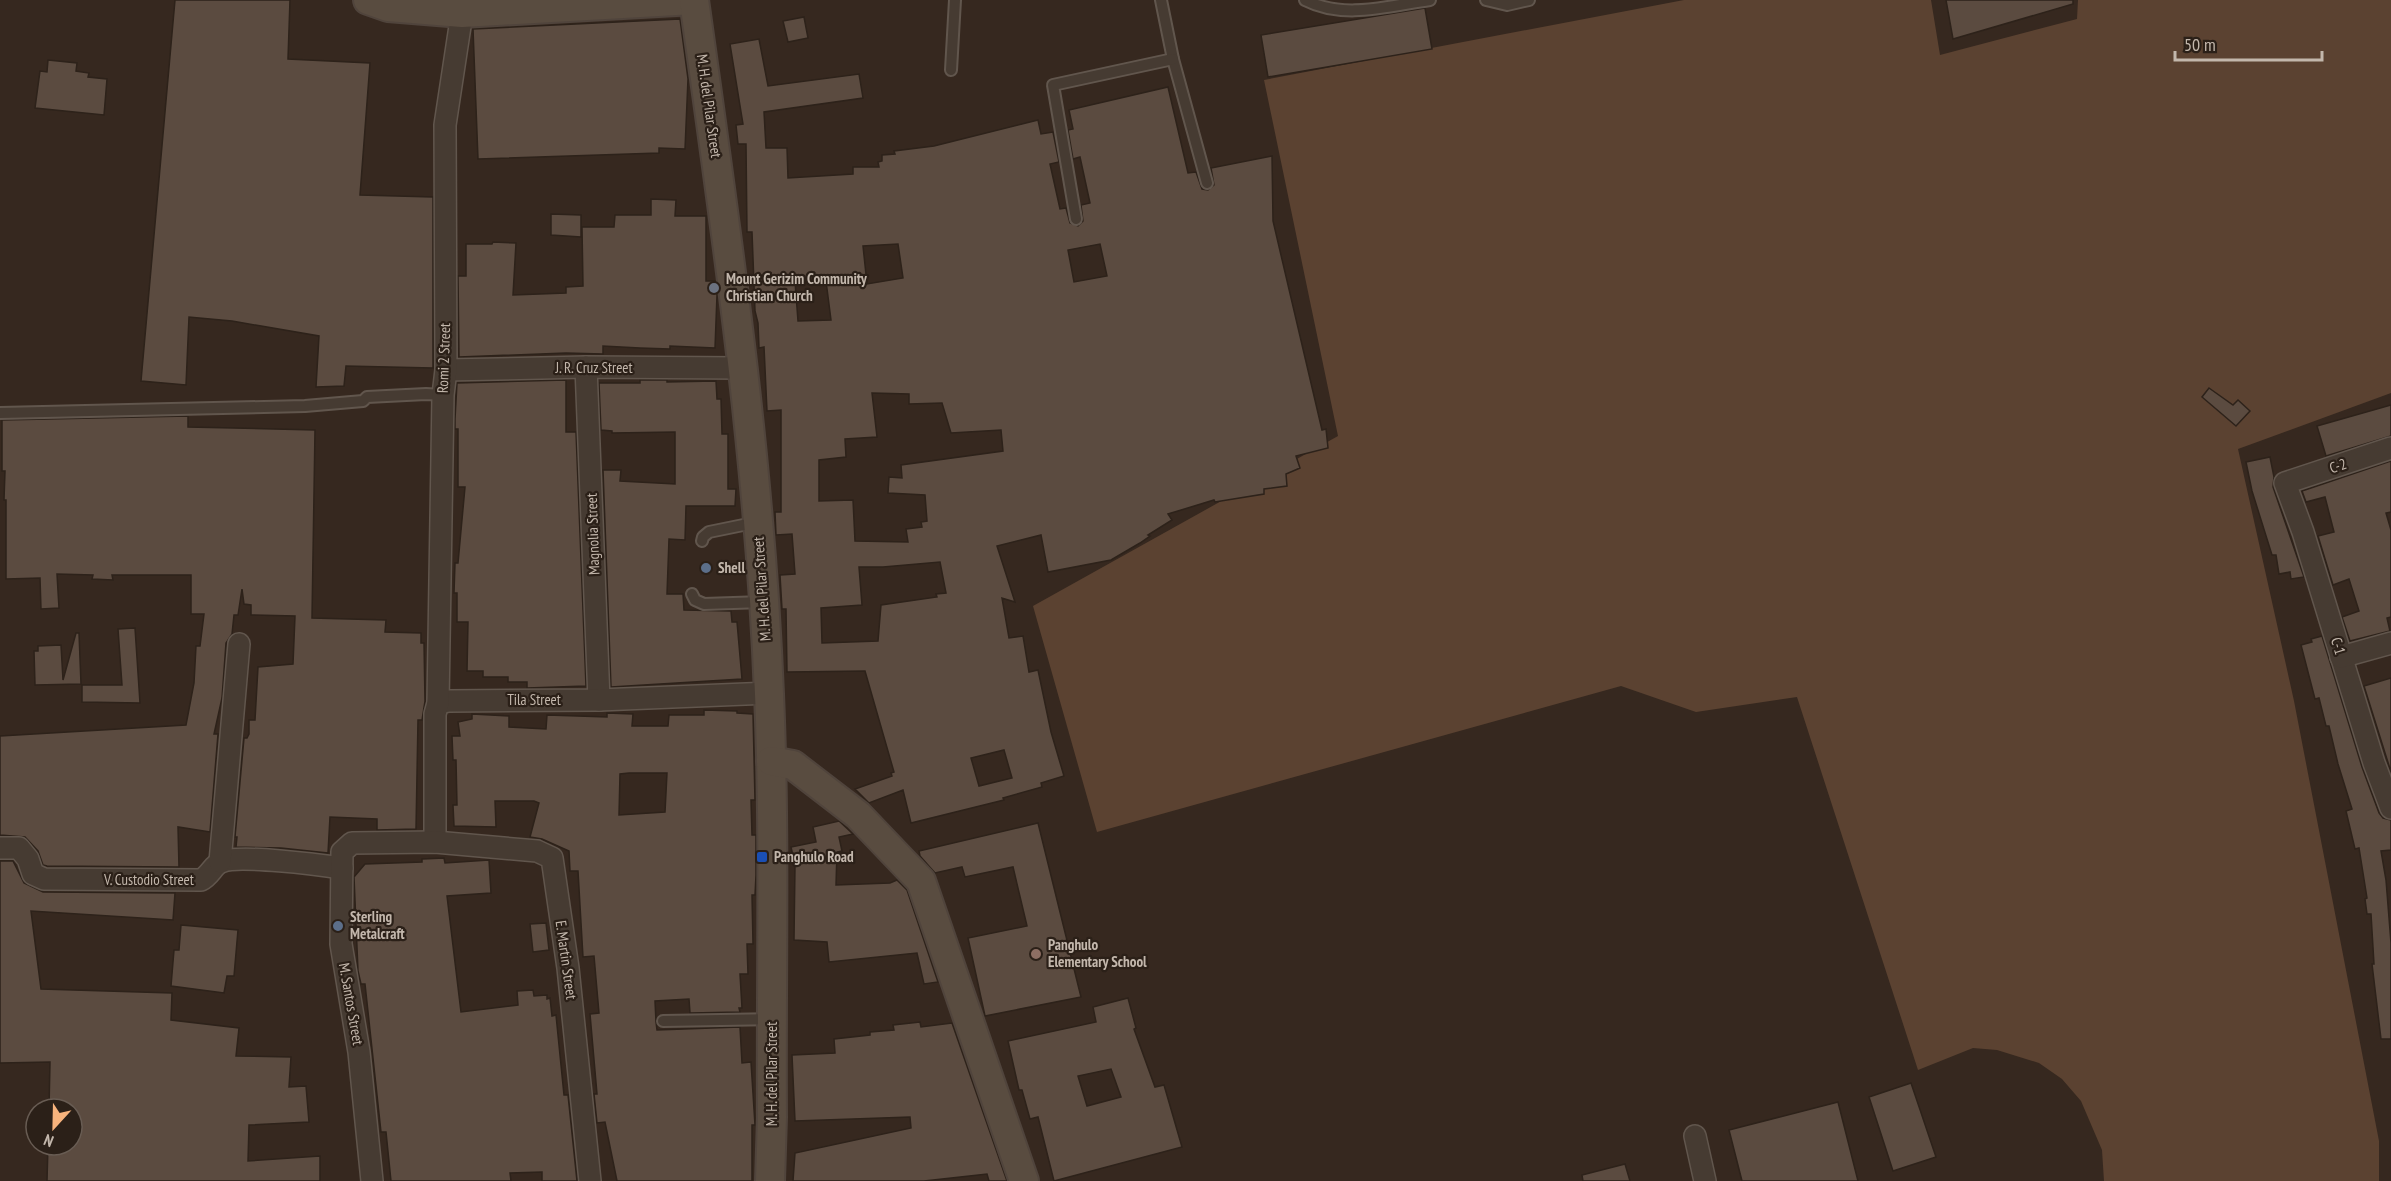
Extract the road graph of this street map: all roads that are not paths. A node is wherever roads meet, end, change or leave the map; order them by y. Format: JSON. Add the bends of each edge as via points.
{"nodes":[{"id":1,"x":368,"y":0,"type":"edge"},
{"id":2,"x":694,"y":0,"type":"edge"},
{"id":3,"x":955,"y":0,"type":"edge"},
{"id":4,"x":1161,"y":0,"type":"edge"},
{"id":5,"x":1305,"y":0,"type":"edge"},
{"id":6,"x":1430,"y":0,"type":"edge"},
{"id":7,"x":1486,"y":0,"type":"edge"},
{"id":8,"x":1529,"y":0,"type":"edge"},
{"id":9,"x":462,"y":13,"type":"junction"},
{"id":10,"x":1173,"y":59,"type":"junction"},
{"id":11,"x":951,"y":70,"type":"dead end"},
{"id":12,"x":1207,"y":183,"type":"dead end"},
{"id":13,"x":1076,"y":219,"type":"dead end"},
{"id":14,"x":586,"y":368,"type":"junction"},
{"id":15,"x":742,"y":368,"type":"junction"},
{"id":16,"x":446,"y":370,"type":"junction"},
{"id":17,"x":443,"y":395,"type":"junction"},
{"id":18,"x":0,"y":413,"type":"edge"},
{"id":19,"x":2391,"y":448,"type":"edge"},
{"id":20,"x":2285,"y":483,"type":"joint"},
{"id":21,"x":758,"y":522,"type":"junction"},
{"id":22,"x":702,"y":541,"type":"dead end"},
{"id":23,"x":692,"y":594,"type":"dead end"},
{"id":24,"x":763,"y":602,"type":"junction"},
{"id":25,"x":2391,"y":643,"type":"edge"},
{"id":26,"x":239,"y":645,"type":"dead end"},
{"id":27,"x":2341,"y":657,"type":"junction"},
{"id":28,"x":769,"y":693,"type":"junction"},
{"id":29,"x":599,"y":700,"type":"junction"},
{"id":30,"x":438,"y":703,"type":"junction"},
{"id":31,"x":771,"y":761,"type":"junction"},
{"id":32,"x":2391,"y":808,"type":"edge"},
{"id":33,"x":435,"y":842,"type":"junction"},
{"id":34,"x":0,"y":848,"type":"edge"},
{"id":35,"x":220,"y":862,"type":"junction"},
{"id":36,"x":342,"y":868,"type":"junction"},
{"id":37,"x":772,"y":1019,"type":"junction"},
{"id":38,"x":663,"y":1021,"type":"dead end"},
{"id":39,"x":1695,"y":1136,"type":"dead end"},
{"id":40,"x":372,"y":1181,"type":"edge"},
{"id":41,"x":590,"y":1181,"type":"edge"},
{"id":42,"x":770,"y":1181,"type":"edge"},
{"id":43,"x":1024,"y":1181,"type":"edge"},
{"id":44,"x":1705,"y":1181,"type":"edge"}],
"edges":[{"from":1,"to":9,"type":"main road","via":[[388,7]]},
{"from":2,"to":9,"type":"main road"},
{"from":2,"to":15,"type":"main road","name":"M. H. del Pilar Street"},
{"from":3,"to":11,"type":"lane"},
{"from":4,"to":10,"type":"lane"},
{"from":5,"to":6,"type":"lane","via":[[1320,8],[1352,12]]},
{"from":7,"to":8,"type":"lane","via":[[1507,4]]},
{"from":9,"to":16,"type":"street","name":"Romi 2 Street","via":[[445,126]]},
{"from":10,"to":12,"type":"lane"},
{"from":10,"to":13,"type":"lane","via":[[1053,86]]},
{"from":14,"to":15,"type":"street","name":"J. R. Cruz Street"},
{"from":14,"to":16,"type":"street","name":"J. R. Cruz Street"},
{"from":14,"to":29,"type":"street","name":"Magnolia Street"},
{"from":15,"to":21,"type":"main road","name":"M. H. del Pilar Street"},
{"from":16,"to":17,"type":"street","name":"Romi 2 Street"},
{"from":17,"to":18,"type":"lane","via":[[367,397],[304,406]]},
{"from":17,"to":30,"type":"street","name":"Romi 2 Street"},
{"from":19,"to":20,"type":"street","name":"C-2"},
{"from":20,"to":27,"type":"street","name":"C-1"},
{"from":21,"to":22,"type":"lane","via":[[709,532]]},
{"from":21,"to":24,"type":"main road","name":"M. H. del Pilar Street"},
{"from":23,"to":24,"type":"lane","via":[[704,604]]},
{"from":24,"to":28,"type":"main road","name":"M. H. del Pilar Street"},
{"from":25,"to":27,"type":"street"},
{"from":26,"to":35,"type":"street"},
{"from":27,"to":32,"type":"street","name":"C-1"},
{"from":28,"to":29,"type":"street","name":"Tila Street"},
{"from":28,"to":31,"type":"main road","name":"M. H. del Pilar Street"},
{"from":29,"to":30,"type":"street","name":"Tila Street"},
{"from":30,"to":33,"type":"street"},
{"from":31,"to":37,"type":"main road","name":"M. H. del Pilar Street"},
{"from":31,"to":43,"type":"main road","via":[[793,765],[858,815],[921,881]]},
{"from":33,"to":36,"type":"street","name":"M. Santos Street","via":[[352,843],[342,852]]},
{"from":33,"to":41,"type":"street","name":"E. Martin Street","via":[[537,851],[552,858],[568,968]]},
{"from":34,"to":35,"type":"street","name":"V. Custodio Street","via":[[19,848],[33,874],[44,879],[201,880]]},
{"from":35,"to":36,"type":"street","via":[[300,862]]},
{"from":36,"to":40,"type":"street","name":"M. Santos Street","via":[[341,944],[359,1052]]},
{"from":37,"to":38,"type":"lane"},
{"from":37,"to":42,"type":"main road","name":"M. H. del Pilar Street"},
{"from":39,"to":44,"type":"street"}]}
